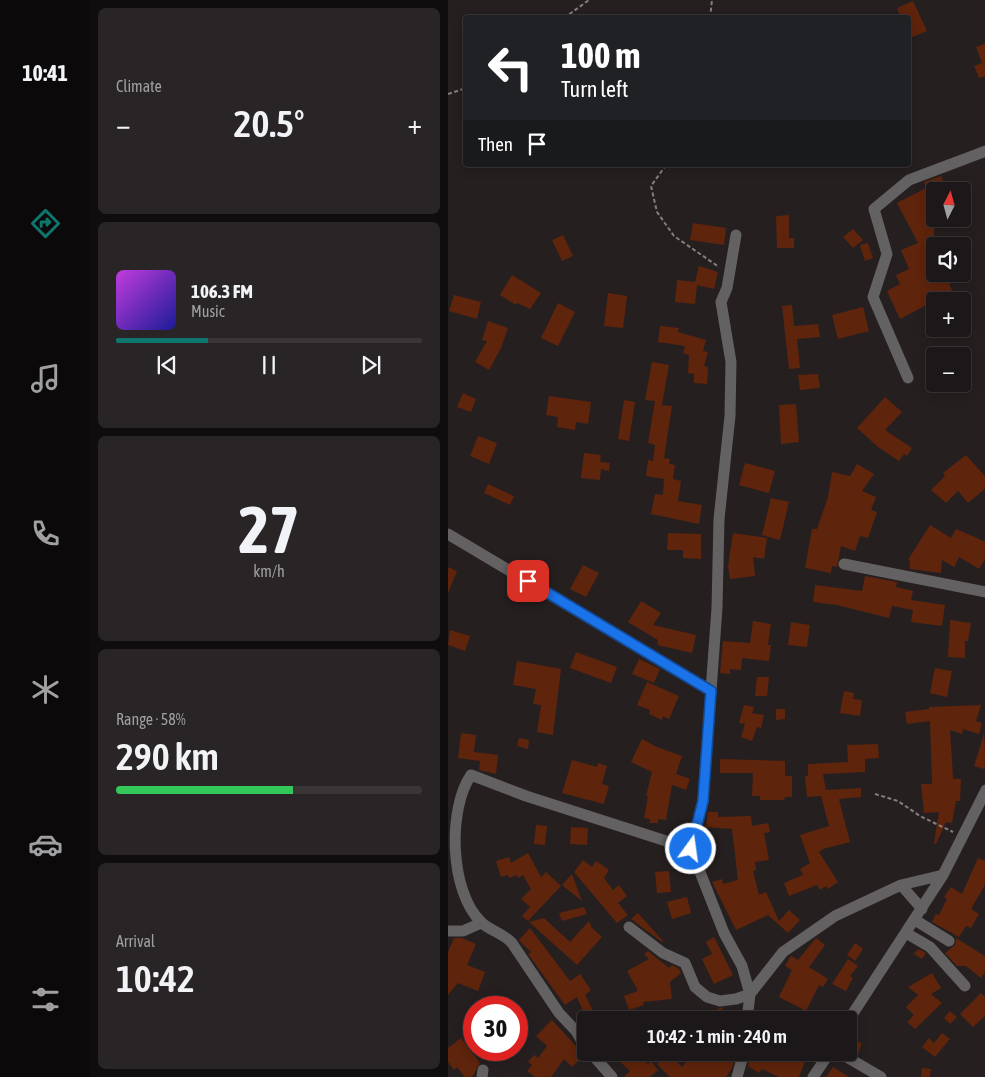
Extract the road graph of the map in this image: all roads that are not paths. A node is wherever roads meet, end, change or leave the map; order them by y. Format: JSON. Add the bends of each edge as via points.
{"nodes":[{"id":1,"x":986,"y":151,"type":"edge"},
{"id":2,"x":736,"y":235,"type":"dead end"},
{"id":3,"x":908,"y":378,"type":"dead end"},
{"id":4,"x":448,"y":534,"type":"edge"},
{"id":5,"x":844,"y":564,"type":"dead end"},
{"id":6,"x":986,"y":592,"type":"edge"},
{"id":7,"x":711,"y":691,"type":"junction"},
{"id":8,"x":986,"y":790,"type":"edge"},
{"id":9,"x":691,"y":849,"type":"junction"},
{"id":10,"x":943,"y":876,"type":"junction"},
{"id":11,"x":901,"y":885,"type":"junction"},
{"id":12,"x":922,"y":909,"type":"junction"},
{"id":13,"x":915,"y":920,"type":"junction"},
{"id":14,"x":481,"y":923,"type":"junction"},
{"id":15,"x":630,"y":927,"type":"dead end"},
{"id":16,"x":448,"y":931,"type":"edge"},
{"id":17,"x":906,"y":933,"type":"junction"},
{"id":18,"x":949,"y":941,"type":"dead end"},
{"id":19,"x":965,"y":986,"type":"dead end"},
{"id":20,"x":750,"y":994,"type":"junction"},
{"id":21,"x":748,"y":1011,"type":"edge"},
{"id":22,"x":855,"y":1011,"type":"edge"},
{"id":23,"x":577,"y":1033,"type":"edge"},
{"id":24,"x":598,"y":1061,"type":"edge"},
{"id":25,"x":741,"y":1061,"type":"edge"},
{"id":26,"x":824,"y":1061,"type":"edge"},
{"id":27,"x":854,"y":1061,"type":"edge"},
{"id":28,"x":612,"y":1077,"type":"edge"},
{"id":29,"x":737,"y":1077,"type":"edge"},
{"id":30,"x":813,"y":1077,"type":"edge"},
{"id":31,"x":882,"y":1077,"type":"edge"}],
"edges":[{"from":1,"to":3,"type":"street","via":[[909,180],[874,209],[887,254],[873,297]]},
{"from":2,"to":7,"type":"street","via":[[727,288],[721,302],[731,362],[730,416],[719,519]]},
{"from":4,"to":7,"type":"street"},
{"from":5,"to":6,"type":"street"},
{"from":7,"to":9,"type":"street","via":[[703,801]]},
{"from":8,"to":10,"type":"street"},
{"from":9,"to":14,"type":"street","via":[[471,775],[457,800],[452,828],[457,876],[466,902]]},
{"from":9,"to":20,"type":"street","via":[[724,933],[742,966]]},
{"from":10,"to":11,"type":"street"},
{"from":10,"to":12,"type":"street"},
{"from":11,"to":12,"type":"street"},
{"from":11,"to":20,"type":"street","via":[[835,916],[783,952]]},
{"from":12,"to":13,"type":"street"},
{"from":13,"to":17,"type":"street"},
{"from":13,"to":18,"type":"street"},
{"from":14,"to":16,"type":"street","via":[[463,930]]},
{"from":14,"to":23,"type":"street","via":[[512,943],[559,1013]]},
{"from":15,"to":20,"type":"street","via":[[664,954],[685,963],[695,987],[708,997],[720,1001]]},
{"from":17,"to":19,"type":"street","via":[[930,947]]},
{"from":17,"to":22,"type":"street"},
{"from":20,"to":21,"type":"street"},
{"from":24,"to":28,"type":"street"},
{"from":25,"to":29,"type":"street"},
{"from":26,"to":30,"type":"street"},
{"from":27,"to":31,"type":"street"}]}
